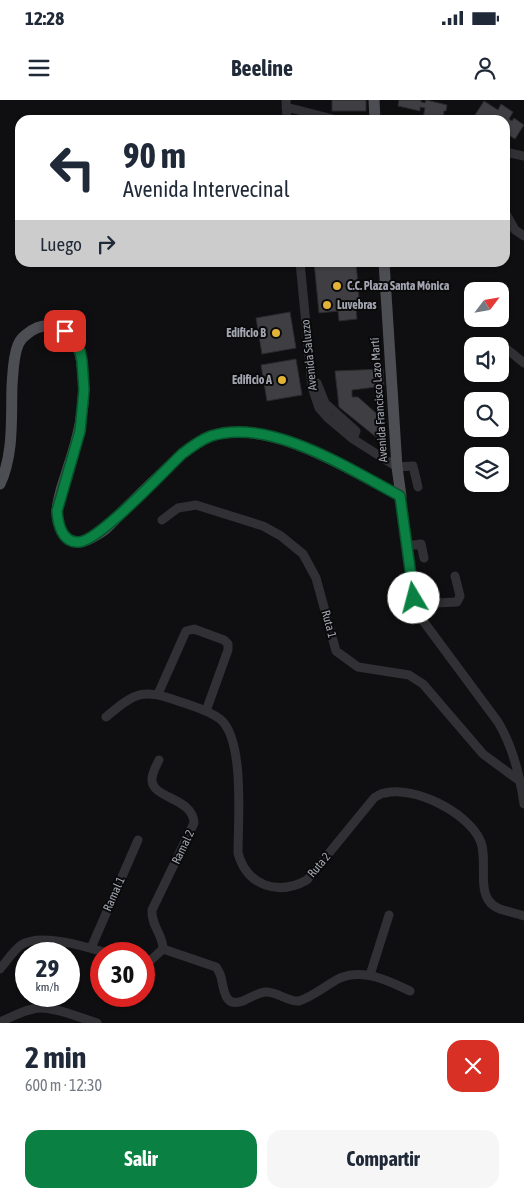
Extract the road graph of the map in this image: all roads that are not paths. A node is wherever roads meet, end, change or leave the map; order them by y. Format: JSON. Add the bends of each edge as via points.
{"nodes":[{"id":1,"x":374,"y":100,"type":"edge"},
{"id":2,"x":286,"y":103,"type":"edge"},
{"id":3,"x":322,"y":115,"type":"edge"},
{"id":4,"x":375,"y":115,"type":"edge"},
{"id":5,"x":510,"y":153,"type":"edge"},
{"id":6,"x":524,"y":156,"type":"edge"},
{"id":7,"x":510,"y":221,"type":"edge"},
{"id":8,"x":524,"y":236,"type":"edge"},
{"id":9,"x":301,"y":267,"type":"edge"},
{"id":10,"x":384,"y":267,"type":"edge"},
{"id":11,"x":509,"y":351,"type":"edge"},
{"id":12,"x":524,"y":363,"type":"edge"},
{"id":13,"x":317,"y":383,"type":"dead end"},
{"id":14,"x":352,"y":439,"type":"junction"},
{"id":15,"x":397,"y":467,"type":"junction"},
{"id":16,"x":0,"y":484,"type":"edge"},
{"id":17,"x":418,"y":487,"type":"dead end"},
{"id":18,"x":400,"y":496,"type":"junction"},
{"id":19,"x":162,"y":520,"type":"dead end"},
{"id":20,"x":407,"y":546,"type":"junction"},
{"id":21,"x":424,"y":558,"type":"dead end"},
{"id":22,"x":455,"y":576,"type":"dead end"},
{"id":23,"x":416,"y":604,"type":"junction"},
{"id":24,"x":158,"y":694,"type":"junction"},
{"id":25,"x":206,"y":711,"type":"junction"},
{"id":26,"x":106,"y":717,"type":"dead end"},
{"id":27,"x":159,"y":760,"type":"dead end"},
{"id":28,"x":521,"y":782,"type":"junction"},
{"id":29,"x":524,"y":804,"type":"edge"},
{"id":30,"x":138,"y":840,"type":"dead end"},
{"id":31,"x":389,"y":915,"type":"dead end"},
{"id":32,"x":524,"y":916,"type":"edge"},
{"id":33,"x":94,"y":942,"type":"edge"},
{"id":34,"x":90,"y":948,"type":"edge"},
{"id":35,"x":163,"y":950,"type":"junction"},
{"id":36,"x":155,"y":957,"type":"edge"},
{"id":37,"x":0,"y":969,"type":"edge"},
{"id":38,"x":370,"y":975,"type":"junction"},
{"id":39,"x":410,"y":991,"type":"dead end"},
{"id":40,"x":0,"y":1022,"type":"edge"},
{"id":41,"x":97,"y":1023,"type":"edge"}],
"edges":[{"from":1,"to":4,"type":"main road"},
{"from":2,"to":3,"type":"street"},
{"from":5,"to":6,"type":"street"},
{"from":7,"to":8,"type":"street"},
{"from":9,"to":14,"type":"street","name":"Avenida Saluzzo","via":[[314,397],[318,408]]},
{"from":10,"to":15,"type":"main road","name":"Avenida Francisco Lazo Martí"},
{"from":11,"to":12,"type":"street"},
{"from":13,"to":14,"type":"street","via":[[325,403],[356,432]]},
{"from":14,"to":15,"type":"street","name":"Avenida Saluzzo"},
{"from":15,"to":17,"type":"street","name":"Avenida Saluzzo","via":[[413,466]]},
{"from":15,"to":18,"type":"main road","name":"Avenida Francisco Lazo Martí"},
{"from":16,"to":18,"type":"main road","via":[[11,436],[13,372],[18,346],[22,338],[42,325],[65,331],[80,351],[82,361],[84,390],[80,431],[57,511],[58,524],[70,540],[83,542],[103,530],[182,454],[210,436],[228,432],[262,434],[286,440]]},
{"from":18,"to":20,"type":"street","name":"Avenida Francisco Lazo Martí"},
{"from":19,"to":28,"type":"street","name":"Ruta 1","via":[[178,508],[196,506],[263,526],[281,536],[303,554],[316,578],[336,651],[358,666],[409,675],[423,684],[483,754]]},
{"from":20,"to":21,"type":"street","via":[[421,544]]},
{"from":20,"to":23,"type":"street","name":"Avenida Francisco Lazo Martí"},
{"from":22,"to":23,"type":"street","via":[[460,596],[457,602]]},
{"from":23,"to":28,"type":"street","name":"Avenida Francisco Lazo Martí","via":[[421,618],[507,737]]},
{"from":24,"to":25,"type":"street","name":"Ruta 2"},
{"from":24,"to":25,"type":"street","via":[[186,631],[194,629],[217,637],[226,642],[228,650]]},
{"from":24,"to":26,"type":"street","name":"Ruta 2","via":[[134,696]]},
{"from":25,"to":32,"type":"street","name":"Ruta 2","via":[[219,719],[231,735],[238,769],[238,853],[242,865],[262,884],[281,888],[307,880],[374,798],[384,793],[406,793],[430,799],[454,812],[472,828],[483,849],[489,901],[500,909]]},
{"from":27,"to":35,"type":"street","name":"Ramal 2","via":[[152,778],[153,785],[188,808],[194,823],[152,910]]},
{"from":28,"to":29,"type":"street","name":"Avenida Francisco Lazo Martí"},
{"from":30,"to":33,"type":"street","name":"Ramal 1"},
{"from":31,"to":38,"type":"street"},
{"from":34,"to":37,"type":"street","via":[[42,939],[31,941],[20,946]]},
{"from":35,"to":36,"type":"street"},
{"from":35,"to":38,"type":"street","via":[[216,967],[224,994],[229,1000],[241,1002],[264,992],[299,1001],[340,978]]},
{"from":38,"to":39,"type":"street"},
{"from":40,"to":41,"type":"street","via":[[39,1008]]}]}
